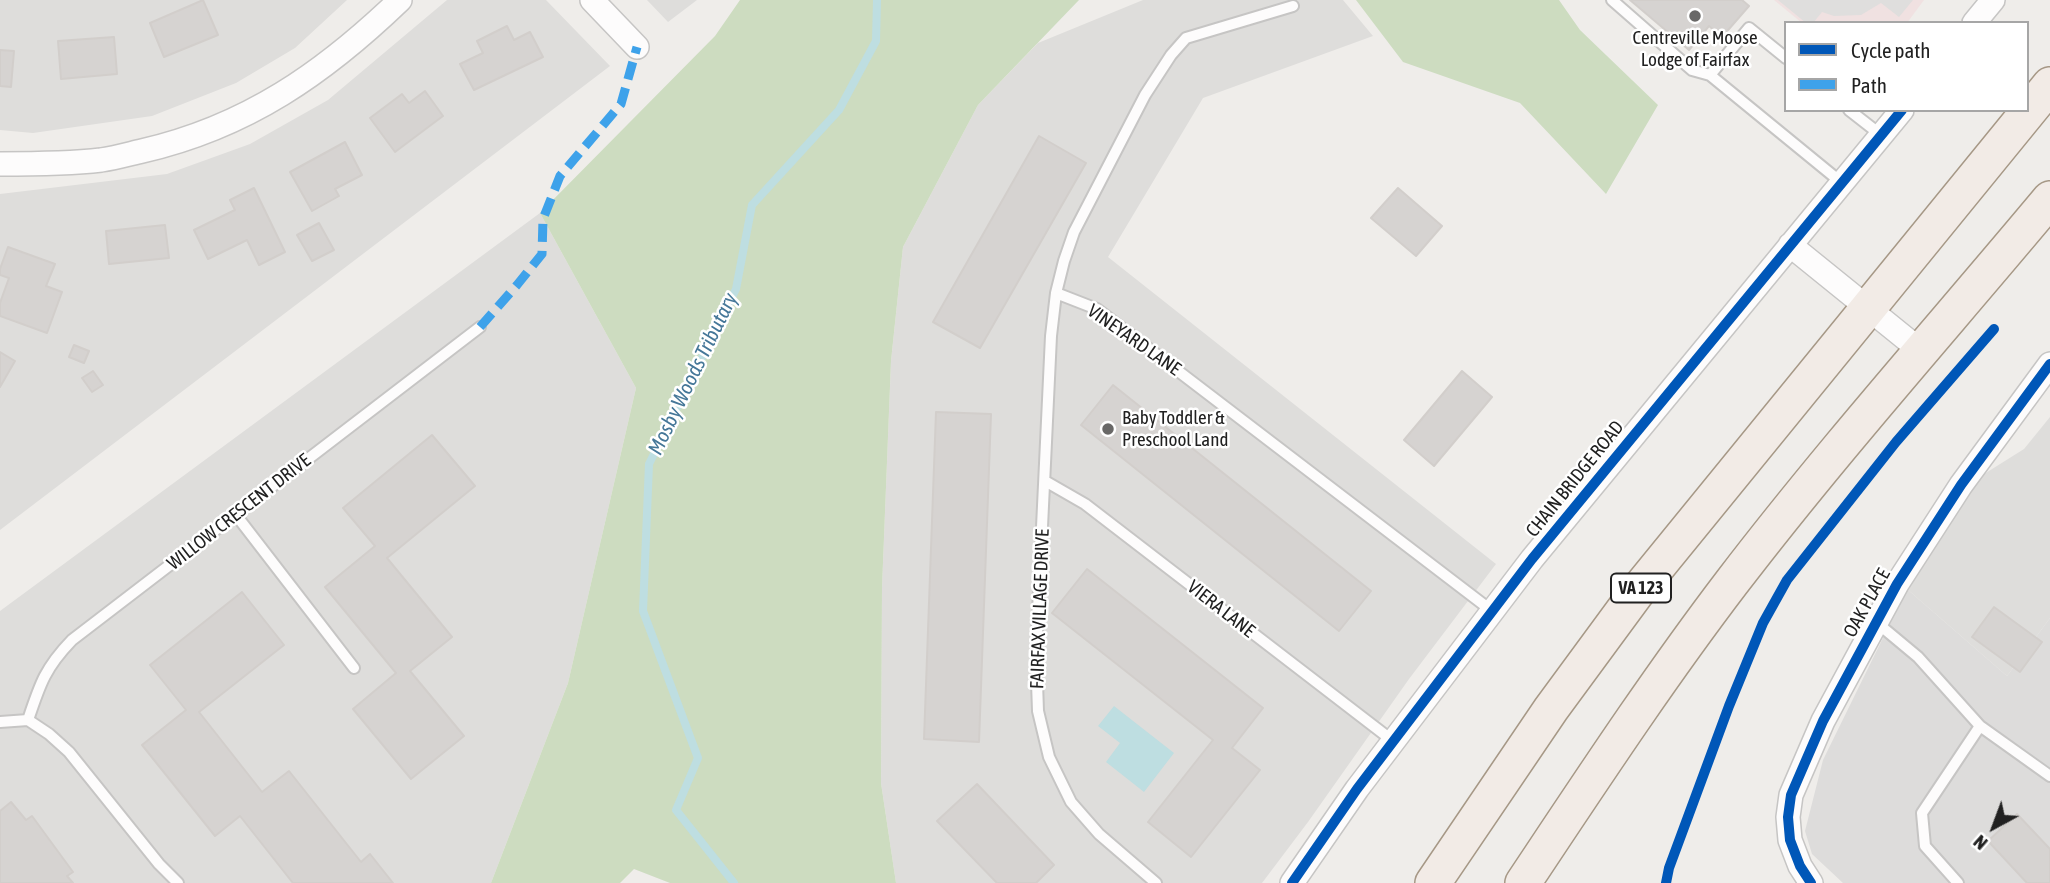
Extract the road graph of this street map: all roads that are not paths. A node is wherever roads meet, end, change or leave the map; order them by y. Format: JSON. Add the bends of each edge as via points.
{"nodes":[{"id":1,"x":400,"y":0,"type":"edge"},
{"id":2,"x":592,"y":0,"type":"edge"},
{"id":3,"x":1612,"y":0,"type":"edge"},
{"id":4,"x":1993,"y":0,"type":"edge"},
{"id":5,"x":1293,"y":6,"type":"dead end"},
{"id":6,"x":1976,"y":21,"type":"edge"},
{"id":7,"x":638,"y":47,"type":"dead end"},
{"id":8,"x":1784,"y":56,"type":"edge"},
{"id":9,"x":1710,"y":75,"type":"junction"},
{"id":10,"x":2050,"y":85,"type":"edge"},
{"id":11,"x":2029,"y":111,"type":"edge"},
{"id":12,"x":1852,"y":112,"type":"edge"},
{"id":13,"x":1900,"y":112,"type":"edge"},
{"id":14,"x":2028,"y":112,"type":"edge"},
{"id":15,"x":1881,"y":135,"type":"junction"},
{"id":16,"x":0,"y":164,"type":"edge"},
{"id":17,"x":1842,"y":183,"type":"junction"},
{"id":18,"x":2050,"y":198,"type":"edge"},
{"id":19,"x":1790,"y":245,"type":"junction"},
{"id":20,"x":1056,"y":293,"type":"junction"},
{"id":21,"x":1869,"y":308,"type":"junction"},
{"id":22,"x":480,"y":327,"type":"dead end"},
{"id":23,"x":1921,"y":351,"type":"junction"},
{"id":24,"x":2050,"y":364,"type":"edge"},
{"id":25,"x":1045,"y":481,"type":"junction"},
{"id":26,"x":236,"y":515,"type":"junction"},
{"id":27,"x":1492,"y":611,"type":"junction"},
{"id":28,"x":1876,"y":622,"type":"junction"},
{"id":29,"x":355,"y":668,"type":"dead end"},
{"id":30,"x":28,"y":720,"type":"junction"},
{"id":31,"x":0,"y":722,"type":"edge"},
{"id":32,"x":1980,"y":726,"type":"junction"},
{"id":33,"x":1394,"y":741,"type":"junction"},
{"id":34,"x":2050,"y":776,"type":"edge"},
{"id":35,"x":177,"y":883,"type":"edge"},
{"id":36,"x":1156,"y":883,"type":"edge"},
{"id":37,"x":1292,"y":883,"type":"edge"},
{"id":38,"x":1433,"y":883,"type":"edge"},
{"id":39,"x":1523,"y":883,"type":"edge"},
{"id":40,"x":1811,"y":883,"type":"edge"},
{"id":41,"x":1958,"y":883,"type":"edge"}],
"edges":[{"from":1,"to":16,"type":"street","via":[[338,57],[288,92],[204,133],[104,159]]},
{"from":2,"to":7,"type":"street"},
{"from":3,"to":9,"type":"lane","via":[[1692,70]]},
{"from":4,"to":6,"type":"street"},
{"from":5,"to":20,"type":"lane","via":[[1186,38],[1171,55],[1074,232]]},
{"from":8,"to":9,"type":"lane","via":[[1749,28]]},
{"from":9,"to":17,"type":"lane"},
{"from":10,"to":11,"type":"main road","number":"VA 123"},
{"from":12,"to":15,"type":"lane"},
{"from":13,"to":15,"type":"street","name":"CHAIN BRIDGE ROAD"},
{"from":14,"to":21,"type":"main road","number":"VA 123"},
{"from":15,"to":17,"type":"street","name":"CHAIN BRIDGE ROAD"},
{"from":17,"to":19,"type":"street","name":"CHAIN BRIDGE ROAD"},
{"from":18,"to":23,"type":"main road"},
{"from":19,"to":21,"type":"street"},
{"from":19,"to":27,"type":"street","name":"CHAIN BRIDGE ROAD"},
{"from":20,"to":25,"type":"lane","name":"FAIRFAX VILLAGE DRIVE"},
{"from":20,"to":27,"type":"lane","name":"VINEYARD LANE","via":[[1097,309]]},
{"from":21,"to":23,"type":"street"},
{"from":21,"to":38,"type":"main road","number":"VA 123","via":[[1640,588]]},
{"from":22,"to":26,"type":"lane","name":"WILLOW CRESCENT DRIVE"},
{"from":23,"to":39,"type":"main road","via":[[1708,615]]},
{"from":24,"to":28,"type":"street","name":"OAK PLACE","via":[[1961,485]]},
{"from":25,"to":33,"type":"lane","name":"VIERA LANE","via":[[1084,504]]},
{"from":25,"to":36,"type":"lane","name":"FAIRFAX VILLAGE DRIVE","via":[[1036,654],[1038,711],[1049,757],[1071,802],[1099,834]]},
{"from":26,"to":29,"type":"lane"},
{"from":26,"to":30,"type":"lane","name":"WILLOW CRESCENT DRIVE","via":[[72,640],[49,667]]},
{"from":27,"to":33,"type":"street","name":"CHAIN BRIDGE ROAD"},
{"from":28,"to":32,"type":"lane","via":[[1918,657]]},
{"from":28,"to":40,"type":"street","name":"OAK PLACE","via":[[1823,721],[1791,795],[1790,840]]},
{"from":30,"to":31,"type":"lane"},
{"from":30,"to":35,"type":"lane","via":[[69,752]]},
{"from":32,"to":34,"type":"lane"},
{"from":32,"to":41,"type":"lane","via":[[1922,813],[1925,846]]},
{"from":33,"to":37,"type":"street","name":"CHAIN BRIDGE ROAD"}]}
